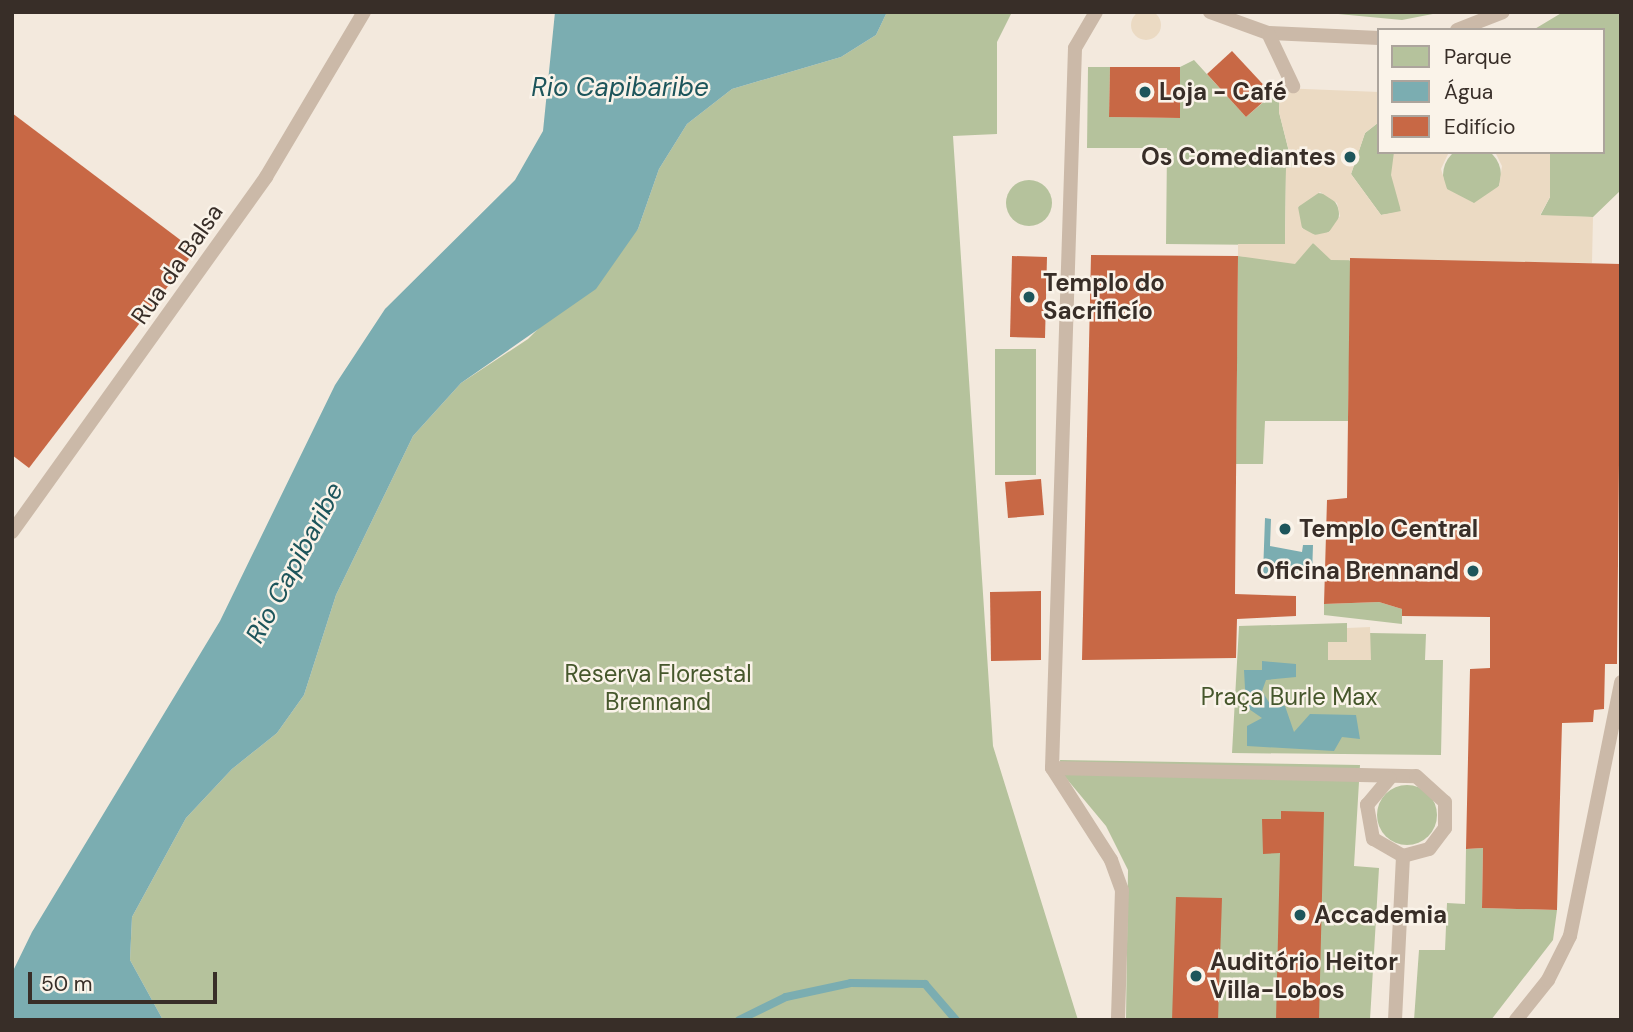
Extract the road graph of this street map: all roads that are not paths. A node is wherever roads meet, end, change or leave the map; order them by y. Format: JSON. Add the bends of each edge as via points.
{"nodes":[{"id":1,"x":363,"y":12,"type":"edge"},
{"id":2,"x":1096,"y":12,"type":"edge"},
{"id":3,"x":1210,"y":12,"type":"edge"},
{"id":4,"x":1503,"y":12,"type":"edge"},
{"id":5,"x":1462,"y":28,"type":"edge"},
{"id":6,"x":1268,"y":33,"type":"junction"},
{"id":7,"x":1378,"y":38,"type":"edge"},
{"id":8,"x":1293,"y":86,"type":"dead end"},
{"id":9,"x":18,"y":513,"type":"edge"},
{"id":10,"x":12,"y":532,"type":"edge"},
{"id":11,"x":1621,"y":682,"type":"edge"},
{"id":12,"x":1052,"y":768,"type":"junction"},
{"id":13,"x":1390,"y":778,"type":"junction"},
{"id":14,"x":1403,"y":856,"type":"junction"},
{"id":15,"x":1118,"y":1020,"type":"edge"},
{"id":16,"x":1395,"y":1020,"type":"edge"},
{"id":17,"x":1516,"y":1020,"type":"edge"}],
"edges":[{"from":1,"to":9,"type":"lane","name":"Rua da Balsa","via":[[266,177]]},
{"from":2,"to":12,"type":"lane","via":[[1074,48]]},
{"from":3,"to":6,"type":"lane"},
{"from":4,"to":5,"type":"lane"},
{"from":6,"to":7,"type":"lane"},
{"from":6,"to":8,"type":"lane"},
{"from":9,"to":10,"type":"lane","name":"Rua da Balsa"},
{"from":11,"to":17,"type":"lane","via":[[1570,936],[1548,980]]},
{"from":12,"to":13,"type":"lane"},
{"from":12,"to":15,"type":"lane","via":[[1111,860],[1122,890]]},
{"from":13,"to":14,"type":"lane","via":[[1372,793],[1366,817],[1381,847]]},
{"from":13,"to":14,"type":"lane","via":[[1416,776],[1445,802],[1439,840]]},
{"from":14,"to":16,"type":"lane"}]}
